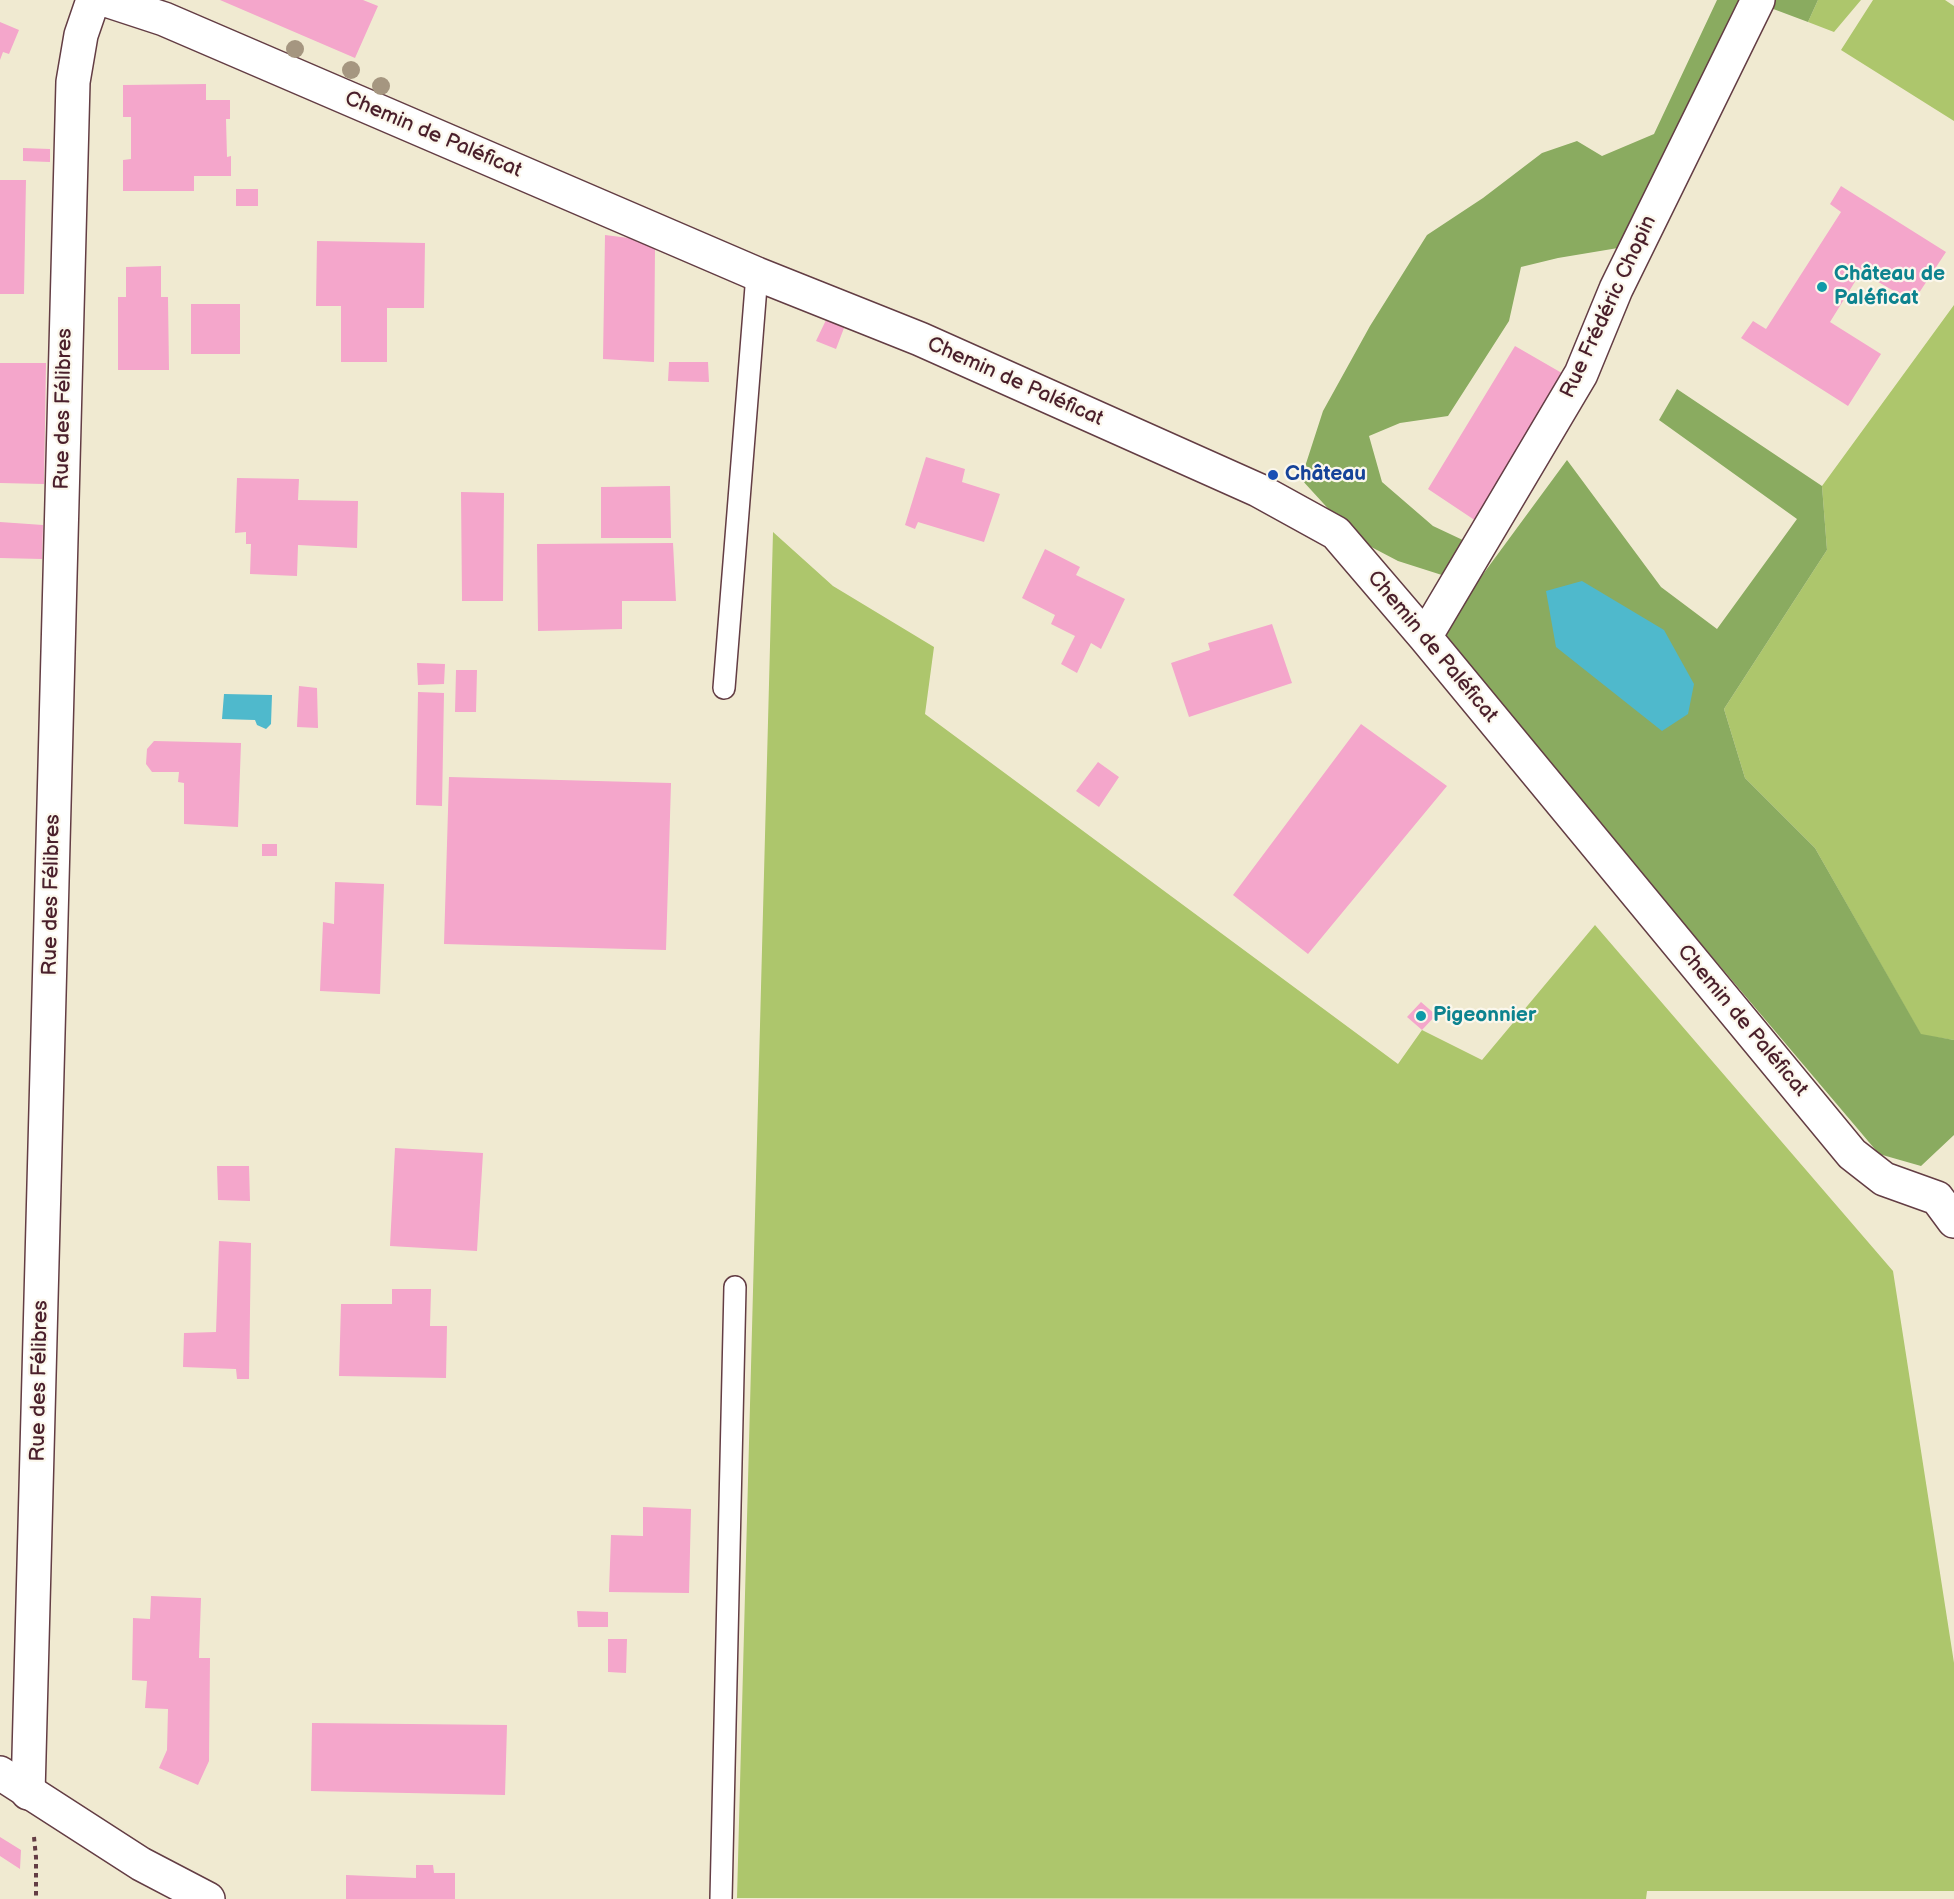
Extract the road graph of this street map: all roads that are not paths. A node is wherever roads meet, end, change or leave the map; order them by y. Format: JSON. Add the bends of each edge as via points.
{"nodes":[{"id":1,"x":106,"y":0,"type":"edge"},
{"id":2,"x":1758,"y":0,"type":"edge"},
{"id":3,"x":758,"y":274,"type":"junction"},
{"id":4,"x":1425,"y":637,"type":"junction"},
{"id":5,"x":724,"y":688,"type":"dead end"},
{"id":6,"x":1948,"y":1199,"type":"edge"},
{"id":7,"x":735,"y":1287,"type":"dead end"},
{"id":8,"x":0,"y":1773,"type":"edge"},
{"id":9,"x":28,"y":1793,"type":"junction"},
{"id":10,"x":208,"y":1899,"type":"edge"},
{"id":11,"x":721,"y":1899,"type":"edge"}],
"edges":[{"from":1,"to":3,"type":"street","name":"Chemin de Paléficat","via":[[164,19]]},
{"from":1,"to":9,"type":"street","name":"Rue des Félibres","via":[[81,35],[73,82]]},
{"from":2,"to":4,"type":"street","name":"Rue Frédéric Chopin","via":[[1616,289],[1581,374]]},
{"from":3,"to":4,"type":"street","name":"Chemin de Paléficat","via":[[920,339],[1258,490],[1336,533]]},
{"from":3,"to":5,"type":"lane"},
{"from":4,"to":6,"type":"street","name":"Chemin de Paléficat","via":[[1852,1154],[1884,1179]]},
{"from":7,"to":11,"type":"lane"},
{"from":8,"to":9,"type":"street"},
{"from":9,"to":10,"type":"street","via":[[141,1864]]}]}
